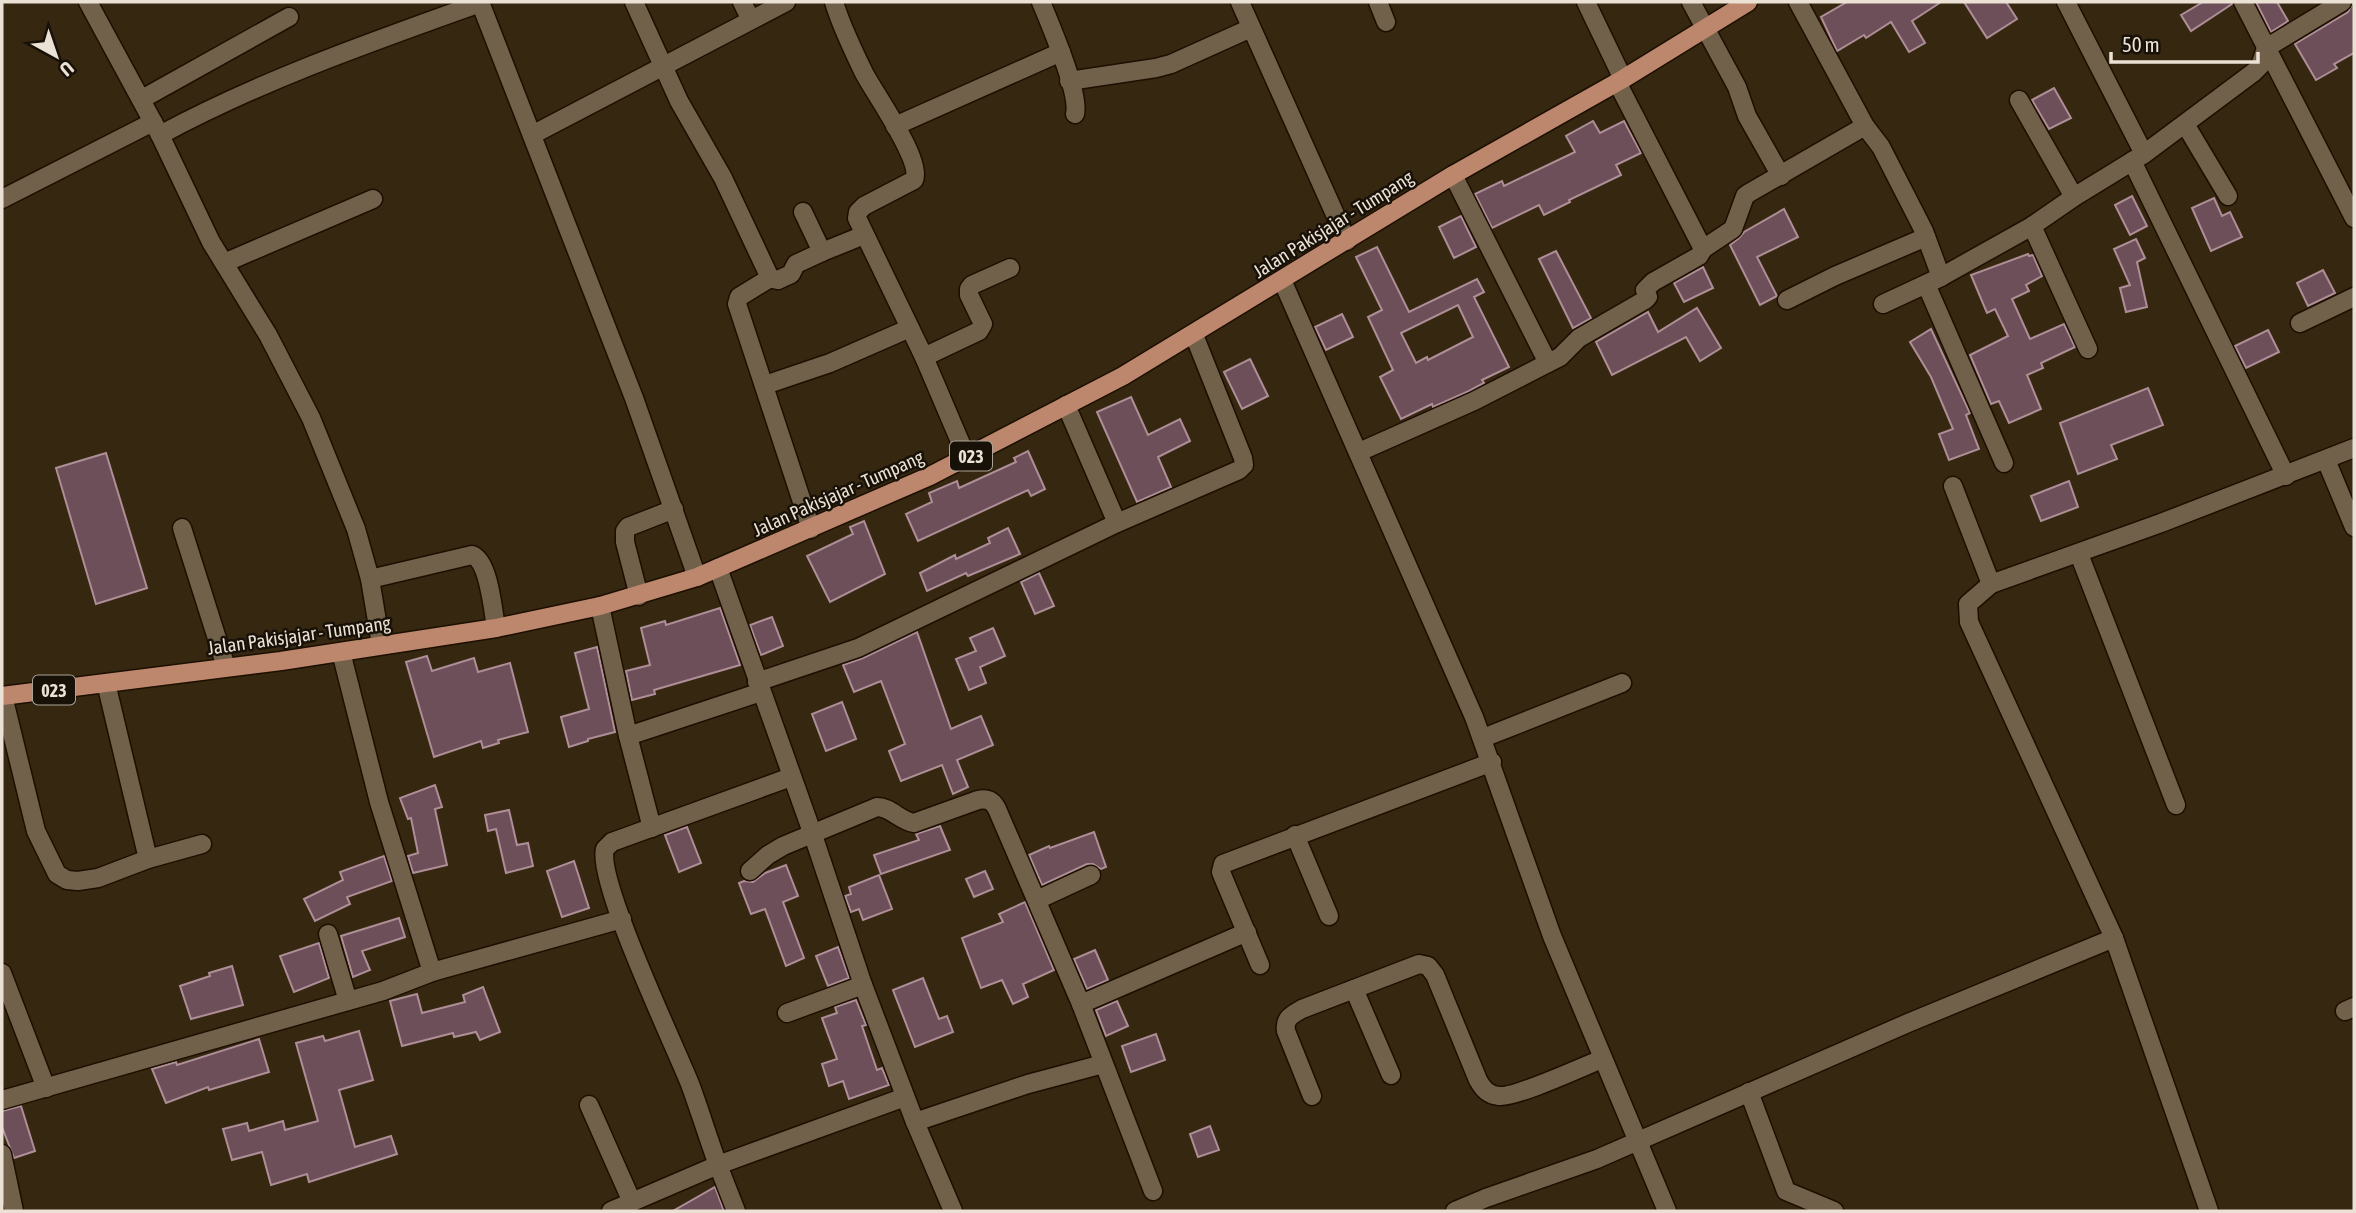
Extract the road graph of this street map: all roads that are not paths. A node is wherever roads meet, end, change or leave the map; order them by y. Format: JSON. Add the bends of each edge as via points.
{"nodes":[{"id":1,"x":88,"y":2,"type":"edge"},
{"id":2,"x":480,"y":2,"type":"edge"},
{"id":3,"x":634,"y":2,"type":"edge"},
{"id":4,"x":742,"y":2,"type":"edge"},
{"id":5,"x":786,"y":2,"type":"edge"},
{"id":6,"x":834,"y":2,"type":"edge"},
{"id":7,"x":1041,"y":2,"type":"edge"},
{"id":8,"x":1240,"y":2,"type":"edge"},
{"id":9,"x":1378,"y":2,"type":"edge"},
{"id":10,"x":1586,"y":2,"type":"edge"},
{"id":11,"x":1691,"y":2,"type":"edge"},
{"id":12,"x":1748,"y":2,"type":"edge"},
{"id":13,"x":1798,"y":2,"type":"edge"},
{"id":14,"x":2066,"y":2,"type":"edge"},
{"id":15,"x":2243,"y":2,"type":"edge"},
{"id":16,"x":2342,"y":2,"type":"edge"},
{"id":17,"x":289,"y":16,"type":"dead end"},
{"id":18,"x":751,"y":20,"type":"junction"},
{"id":19,"x":1386,"y":22,"type":"dead end"},
{"id":20,"x":1706,"y":26,"type":"junction"},
{"id":21,"x":1251,"y":28,"type":"junction"},
{"id":22,"x":2266,"y":48,"type":"junction"},
{"id":23,"x":1061,"y":52,"type":"junction"},
{"id":24,"x":663,"y":66,"type":"junction"},
{"id":25,"x":1620,"y":80,"type":"junction"},
{"id":26,"x":1069,"y":81,"type":"junction"},
{"id":27,"x":142,"y":99,"type":"junction"},
{"id":28,"x":2019,"y":100,"type":"dead end"},
{"id":29,"x":1075,"y":114,"type":"dead end"},
{"id":30,"x":2185,"y":124,"type":"junction"},
{"id":31,"x":1865,"y":125,"type":"junction"},
{"id":32,"x":895,"y":126,"type":"junction"},
{"id":33,"x":157,"y":129,"type":"junction"},
{"id":34,"x":532,"y":135,"type":"junction"},
{"id":35,"x":2138,"y":158,"type":"junction"},
{"id":36,"x":1453,"y":175,"type":"junction"},
{"id":37,"x":1781,"y":176,"type":"junction"},
{"id":38,"x":2228,"y":196,"type":"dead end"},
{"id":39,"x":2074,"y":197,"type":"junction"},
{"id":40,"x":2,"y":199,"type":"edge"},
{"id":41,"x":373,"y":199,"type":"dead end"},
{"id":42,"x":803,"y":212,"type":"dead end"},
{"id":43,"x":2354,"y":218,"type":"edge"},
{"id":44,"x":2032,"y":226,"type":"junction"},
{"id":45,"x":864,"y":235,"type":"junction"},
{"id":46,"x":1926,"y":237,"type":"junction"},
{"id":47,"x":1347,"y":241,"type":"junction"},
{"id":48,"x":1703,"y":249,"type":"junction"},
{"id":49,"x":821,"y":252,"type":"junction"},
{"id":50,"x":223,"y":263,"type":"junction"},
{"id":51,"x":1010,"y":268,"type":"dead end"},
{"id":52,"x":769,"y":278,"type":"junction"},
{"id":53,"x":1282,"y":280,"type":"junction"},
{"id":54,"x":1934,"y":280,"type":"junction"},
{"id":55,"x":2354,"y":297,"type":"edge"},
{"id":56,"x":1787,"y":300,"type":"dead end"},
{"id":57,"x":1883,"y":303,"type":"dead end"},
{"id":58,"x":2300,"y":323,"type":"dead end"},
{"id":59,"x":910,"y":328,"type":"junction"},
{"id":60,"x":1194,"y":335,"type":"junction"},
{"id":61,"x":2088,"y":349,"type":"dead end"},
{"id":62,"x":924,"y":357,"type":"junction"},
{"id":63,"x":1548,"y":363,"type":"junction"},
{"id":64,"x":765,"y":385,"type":"junction"},
{"id":65,"x":1066,"y":405,"type":"junction"},
{"id":66,"x":2354,"y":449,"type":"edge"},
{"id":67,"x":1359,"y":452,"type":"junction"},
{"id":68,"x":967,"y":458,"type":"junction"},
{"id":69,"x":2326,"y":460,"type":"junction"},
{"id":70,"x":2004,"y":463,"type":"dead end"},
{"id":71,"x":2286,"y":476,"type":"junction"},
{"id":72,"x":1953,"y":486,"type":"dead end"},
{"id":73,"x":674,"y":509,"type":"junction"},
{"id":74,"x":1117,"y":523,"type":"junction"},
{"id":75,"x":2354,"y":527,"type":"edge"},
{"id":76,"x":182,"y":528,"type":"dead end"},
{"id":77,"x":811,"y":529,"type":"junction"},
{"id":78,"x":2079,"y":554,"type":"junction"},
{"id":79,"x":718,"y":568,"type":"junction"},
{"id":80,"x":697,"y":577,"type":"junction"},
{"id":81,"x":370,"y":579,"type":"junction"},
{"id":82,"x":1992,"y":584,"type":"junction"},
{"id":83,"x":639,"y":596,"type":"junction"},
{"id":84,"x":600,"y":606,"type":"junction"},
{"id":85,"x":496,"y":628,"type":"junction"},
{"id":86,"x":381,"y":645,"type":"junction"},
{"id":87,"x":341,"y":652,"type":"junction"},
{"id":88,"x":226,"y":667,"type":"junction"},
{"id":89,"x":106,"y":683,"type":"junction"},
{"id":90,"x":1622,"y":683,"type":"dead end"},
{"id":91,"x":759,"y":687,"type":"junction"},
{"id":92,"x":2,"y":696,"type":"edge"},
{"id":93,"x":628,"y":736,"type":"junction"},
{"id":94,"x":1483,"y":738,"type":"junction"},
{"id":95,"x":1492,"y":762,"type":"junction"},
{"id":96,"x":791,"y":777,"type":"junction"},
{"id":97,"x":2176,"y":805,"type":"dead end"},
{"id":98,"x":652,"y":828,"type":"junction"},
{"id":99,"x":813,"y":835,"type":"junction"},
{"id":100,"x":1295,"y":835,"type":"junction"},
{"id":101,"x":202,"y":844,"type":"dead end"},
{"id":102,"x":148,"y":859,"type":"junction"},
{"id":103,"x":750,"y":871,"type":"dead end"},
{"id":104,"x":1091,"y":875,"type":"dead end"},
{"id":105,"x":1037,"y":900,"type":"junction"},
{"id":106,"x":1329,"y":916,"type":"dead end"},
{"id":107,"x":622,"y":919,"type":"junction"},
{"id":108,"x":1247,"y":932,"type":"junction"},
{"id":109,"x":328,"y":934,"type":"dead end"},
{"id":110,"x":2114,"y":938,"type":"junction"},
{"id":111,"x":1260,"y":965,"type":"dead end"},
{"id":112,"x":432,"y":972,"type":"junction"},
{"id":113,"x":2,"y":973,"type":"edge"},
{"id":114,"x":863,"y":985,"type":"junction"},
{"id":115,"x":1354,"y":989,"type":"junction"},
{"id":116,"x":348,"y":1001,"type":"junction"},
{"id":117,"x":1081,"y":1004,"type":"junction"},
{"id":118,"x":787,"y":1013,"type":"dead end"},
{"id":119,"x":1602,"y":1059,"type":"junction"},
{"id":120,"x":1103,"y":1064,"type":"junction"},
{"id":121,"x":1391,"y":1074,"type":"dead end"},
{"id":122,"x":46,"y":1088,"type":"junction"},
{"id":123,"x":1749,"y":1092,"type":"junction"},
{"id":124,"x":1312,"y":1096,"type":"dead end"},
{"id":125,"x":905,"y":1097,"type":"junction"},
{"id":126,"x":2,"y":1100,"type":"edge"},
{"id":127,"x":589,"y":1105,"type":"dead end"},
{"id":128,"x":915,"y":1122,"type":"junction"},
{"id":129,"x":1638,"y":1140,"type":"junction"},
{"id":130,"x":2,"y":1154,"type":"edge"},
{"id":131,"x":718,"y":1165,"type":"junction"},
{"id":132,"x":1153,"y":1191,"type":"dead end"},
{"id":133,"x":1786,"y":1191,"type":"junction"},
{"id":134,"x":643,"y":1203,"type":"edge"},
{"id":135,"x":1489,"y":1204,"type":"edge"},
{"id":136,"x":14,"y":1211,"type":"edge"},
{"id":137,"x":611,"y":1211,"type":"edge"},
{"id":138,"x":736,"y":1211,"type":"edge"},
{"id":139,"x":953,"y":1211,"type":"edge"},
{"id":140,"x":1455,"y":1211,"type":"edge"},
{"id":141,"x":1667,"y":1211,"type":"edge"},
{"id":142,"x":1797,"y":1211,"type":"edge"},
{"id":143,"x":1834,"y":1211,"type":"edge"},
{"id":144,"x":2209,"y":1211,"type":"edge"}],
"edges":[{"from":1,"to":27,"type":"street"},
{"from":2,"to":33,"type":"street","via":[[353,48]]},
{"from":2,"to":34,"type":"street"},
{"from":3,"to":24,"type":"street"},
{"from":4,"to":18,"type":"street"},
{"from":5,"to":18,"type":"street"},
{"from":6,"to":32,"type":"street","via":[[864,72]]},
{"from":7,"to":23,"type":"street"},
{"from":8,"to":21,"type":"street"},
{"from":9,"to":19,"type":"street"},
{"from":10,"to":25,"type":"street"},
{"from":11,"to":20,"type":"street"},
{"from":12,"to":20,"type":"main road","name":"Jalan Pakisjajar - Tumpang","number":"023"},
{"from":13,"to":31,"type":"street"},
{"from":14,"to":35,"type":"street"},
{"from":15,"to":22,"type":"street"},
{"from":16,"to":22,"type":"street"},
{"from":17,"to":27,"type":"street"},
{"from":18,"to":24,"type":"street"},
{"from":20,"to":25,"type":"main road","name":"Jalan Pakisjajar - Tumpang","number":"023"},
{"from":20,"to":37,"type":"street","via":[[1747,116]]},
{"from":21,"to":26,"type":"street","via":[[1171,64]]},
{"from":21,"to":47,"type":"street"},
{"from":22,"to":30,"type":"street","via":[[2260,66]]},
{"from":22,"to":43,"type":"street"},
{"from":23,"to":26,"type":"street"},
{"from":23,"to":32,"type":"street"},
{"from":24,"to":34,"type":"street"},
{"from":24,"to":52,"type":"street","via":[[723,178]]},
{"from":25,"to":36,"type":"main road","name":"Jalan Pakisjajar - Tumpang","number":"023"},
{"from":25,"to":48,"type":"street"},
{"from":26,"to":29,"type":"street"},
{"from":27,"to":33,"type":"street"},
{"from":28,"to":39,"type":"street"},
{"from":30,"to":35,"type":"street"},
{"from":30,"to":38,"type":"street"},
{"from":31,"to":37,"type":"street"},
{"from":31,"to":46,"type":"street","via":[[1881,147]]},
{"from":32,"to":45,"type":"street","via":[[916,176],[858,212]]},
{"from":33,"to":40,"type":"street"},
{"from":33,"to":50,"type":"street"},
{"from":34,"to":73,"type":"street"},
{"from":35,"to":39,"type":"street"},
{"from":35,"to":71,"type":"street"},
{"from":36,"to":47,"type":"main road","name":"Jalan Pakisjajar - Tumpang","number":"023"},
{"from":36,"to":63,"type":"street"},
{"from":37,"to":48,"type":"street","via":[[1745,196],[1733,229]]},
{"from":39,"to":44,"type":"street"},
{"from":41,"to":50,"type":"street"},
{"from":42,"to":49,"type":"street"},
{"from":44,"to":54,"type":"street"},
{"from":44,"to":61,"type":"street"},
{"from":45,"to":49,"type":"street"},
{"from":45,"to":59,"type":"street"},
{"from":46,"to":54,"type":"street"},
{"from":46,"to":56,"type":"street"},
{"from":47,"to":53,"type":"main road","name":"Jalan Pakisjajar - Tumpang","number":"023"},
{"from":48,"to":63,"type":"street","via":[[1699,257],[1647,287],[1646,299],[1576,340]]},
{"from":49,"to":52,"type":"street","via":[[796,264],[791,274],[778,280]]},
{"from":50,"to":81,"type":"street","via":[[268,335],[311,418],[350,510]]},
{"from":51,"to":62,"type":"street","via":[[970,286],[969,295],[982,324],[979,331]]},
{"from":52,"to":64,"type":"street","via":[[739,297],[737,304]]},
{"from":53,"to":60,"type":"main road","name":"Jalan Pakisjajar - Tumpang","number":"023"},
{"from":53,"to":67,"type":"street"},
{"from":54,"to":57,"type":"street"},
{"from":54,"to":70,"type":"street"},
{"from":55,"to":58,"type":"street"},
{"from":59,"to":62,"type":"street"},
{"from":59,"to":64,"type":"street"},
{"from":60,"to":65,"type":"main road","name":"Jalan Pakisjajar - Tumpang","number":"023"},
{"from":60,"to":74,"type":"street","via":[[1244,465],[1233,474]]},
{"from":62,"to":68,"type":"street"},
{"from":63,"to":67,"type":"street"},
{"from":64,"to":77,"type":"street"},
{"from":65,"to":68,"type":"main road","name":"Jalan Pakisjajar - Tumpang","number":"023"},
{"from":65,"to":74,"type":"street"},
{"from":66,"to":69,"type":"street"},
{"from":67,"to":94,"type":"street"},
{"from":68,"to":77,"type":"main road","name":"Jalan Pakisjajar - Tumpang","number":"023"},
{"from":69,"to":71,"type":"street"},
{"from":69,"to":75,"type":"street"},
{"from":71,"to":78,"type":"street"},
{"from":72,"to":82,"type":"street"},
{"from":73,"to":80,"type":"street"},
{"from":73,"to":83,"type":"street","via":[[625,531]]},
{"from":74,"to":91,"type":"street","via":[[858,648]]},
{"from":76,"to":88,"type":"street"},
{"from":77,"to":79,"type":"main road","name":"Jalan Pakisjajar - Tumpang","number":"023"},
{"from":78,"to":82,"type":"street"},
{"from":78,"to":97,"type":"street"},
{"from":79,"to":80,"type":"main road","name":"Jalan Pakisjajar - Tumpang","number":"023"},
{"from":79,"to":91,"type":"street"},
{"from":80,"to":83,"type":"main road","name":"Jalan Pakisjajar - Tumpang","number":"023"},
{"from":81,"to":85,"type":"street","via":[[472,555],[484,567]]},
{"from":81,"to":86,"type":"street"},
{"from":82,"to":110,"type":"street","via":[[1968,604],[1969,622]]},
{"from":83,"to":84,"type":"main road","name":"Jalan Pakisjajar - Tumpang","number":"023"},
{"from":84,"to":85,"type":"main road","name":"Jalan Pakisjajar - Tumpang","number":"023"},
{"from":84,"to":93,"type":"street"},
{"from":85,"to":86,"type":"main road","name":"Jalan Pakisjajar - Tumpang","number":"023"},
{"from":86,"to":87,"type":"main road","name":"Jalan Pakisjajar - Tumpang","number":"023"},
{"from":87,"to":88,"type":"main road","name":"Jalan Pakisjajar - Tumpang","number":"023"},
{"from":87,"to":112,"type":"street","via":[[379,802]]},
{"from":88,"to":89,"type":"main road","name":"Jalan Pakisjajar - Tumpang","number":"023"},
{"from":89,"to":92,"type":"main road","name":"Jalan Pakisjajar - Tumpang","number":"023"},
{"from":89,"to":102,"type":"street"},
{"from":90,"to":94,"type":"street"},
{"from":91,"to":93,"type":"street"},
{"from":91,"to":96,"type":"street"},
{"from":92,"to":102,"type":"street","via":[[36,831],[57,874],[67,880],[98,878]]},
{"from":93,"to":98,"type":"street"},
{"from":94,"to":95,"type":"street"},
{"from":95,"to":100,"type":"street"},
{"from":95,"to":119,"type":"street","via":[[1552,936]]},
{"from":96,"to":98,"type":"street"},
{"from":96,"to":99,"type":"street"},
{"from":98,"to":107,"type":"street","via":[[612,842],[605,849],[605,864]]},
{"from":99,"to":103,"type":"street","via":[[775,850]]},
{"from":99,"to":105,"type":"street","via":[[877,807],[914,823],[985,799],[997,809]]},
{"from":99,"to":114,"type":"street"},
{"from":100,"to":106,"type":"street"},
{"from":100,"to":108,"type":"street","via":[[1222,866]]},
{"from":101,"to":102,"type":"street"},
{"from":104,"to":105,"type":"street"},
{"from":105,"to":117,"type":"street"},
{"from":107,"to":112,"type":"street"},
{"from":107,"to":131,"type":"street"},
{"from":108,"to":111,"type":"street"},
{"from":108,"to":117,"type":"street"},
{"from":109,"to":116,"type":"street"},
{"from":110,"to":123,"type":"street"},
{"from":110,"to":144,"type":"street"},
{"from":112,"to":116,"type":"street"},
{"from":113,"to":122,"type":"street"},
{"from":114,"to":118,"type":"street"},
{"from":114,"to":125,"type":"street"},
{"from":115,"to":119,"type":"street","via":[[1413,966],[1428,966],[1439,982],[1478,1080],[1496,1096],[1515,1094]]},
{"from":115,"to":121,"type":"street"},
{"from":115,"to":124,"type":"street","via":[[1302,1009],[1286,1022]]},
{"from":116,"to":122,"type":"street"},
{"from":117,"to":120,"type":"street"},
{"from":119,"to":129,"type":"street"},
{"from":120,"to":128,"type":"street"},
{"from":120,"to":132,"type":"street"},
{"from":122,"to":126,"type":"street"},
{"from":123,"to":129,"type":"street"},
{"from":123,"to":133,"type":"street"},
{"from":125,"to":128,"type":"street"},
{"from":125,"to":131,"type":"street"},
{"from":127,"to":134,"type":"street"},
{"from":128,"to":139,"type":"street"},
{"from":129,"to":135,"type":"street"},
{"from":129,"to":141,"type":"street"},
{"from":130,"to":136,"type":"street"},
{"from":131,"to":134,"type":"street"},
{"from":131,"to":138,"type":"street"},
{"from":133,"to":142,"type":"street"},
{"from":133,"to":143,"type":"street"},
{"from":134,"to":137,"type":"street"},
{"from":135,"to":140,"type":"street"}]}
